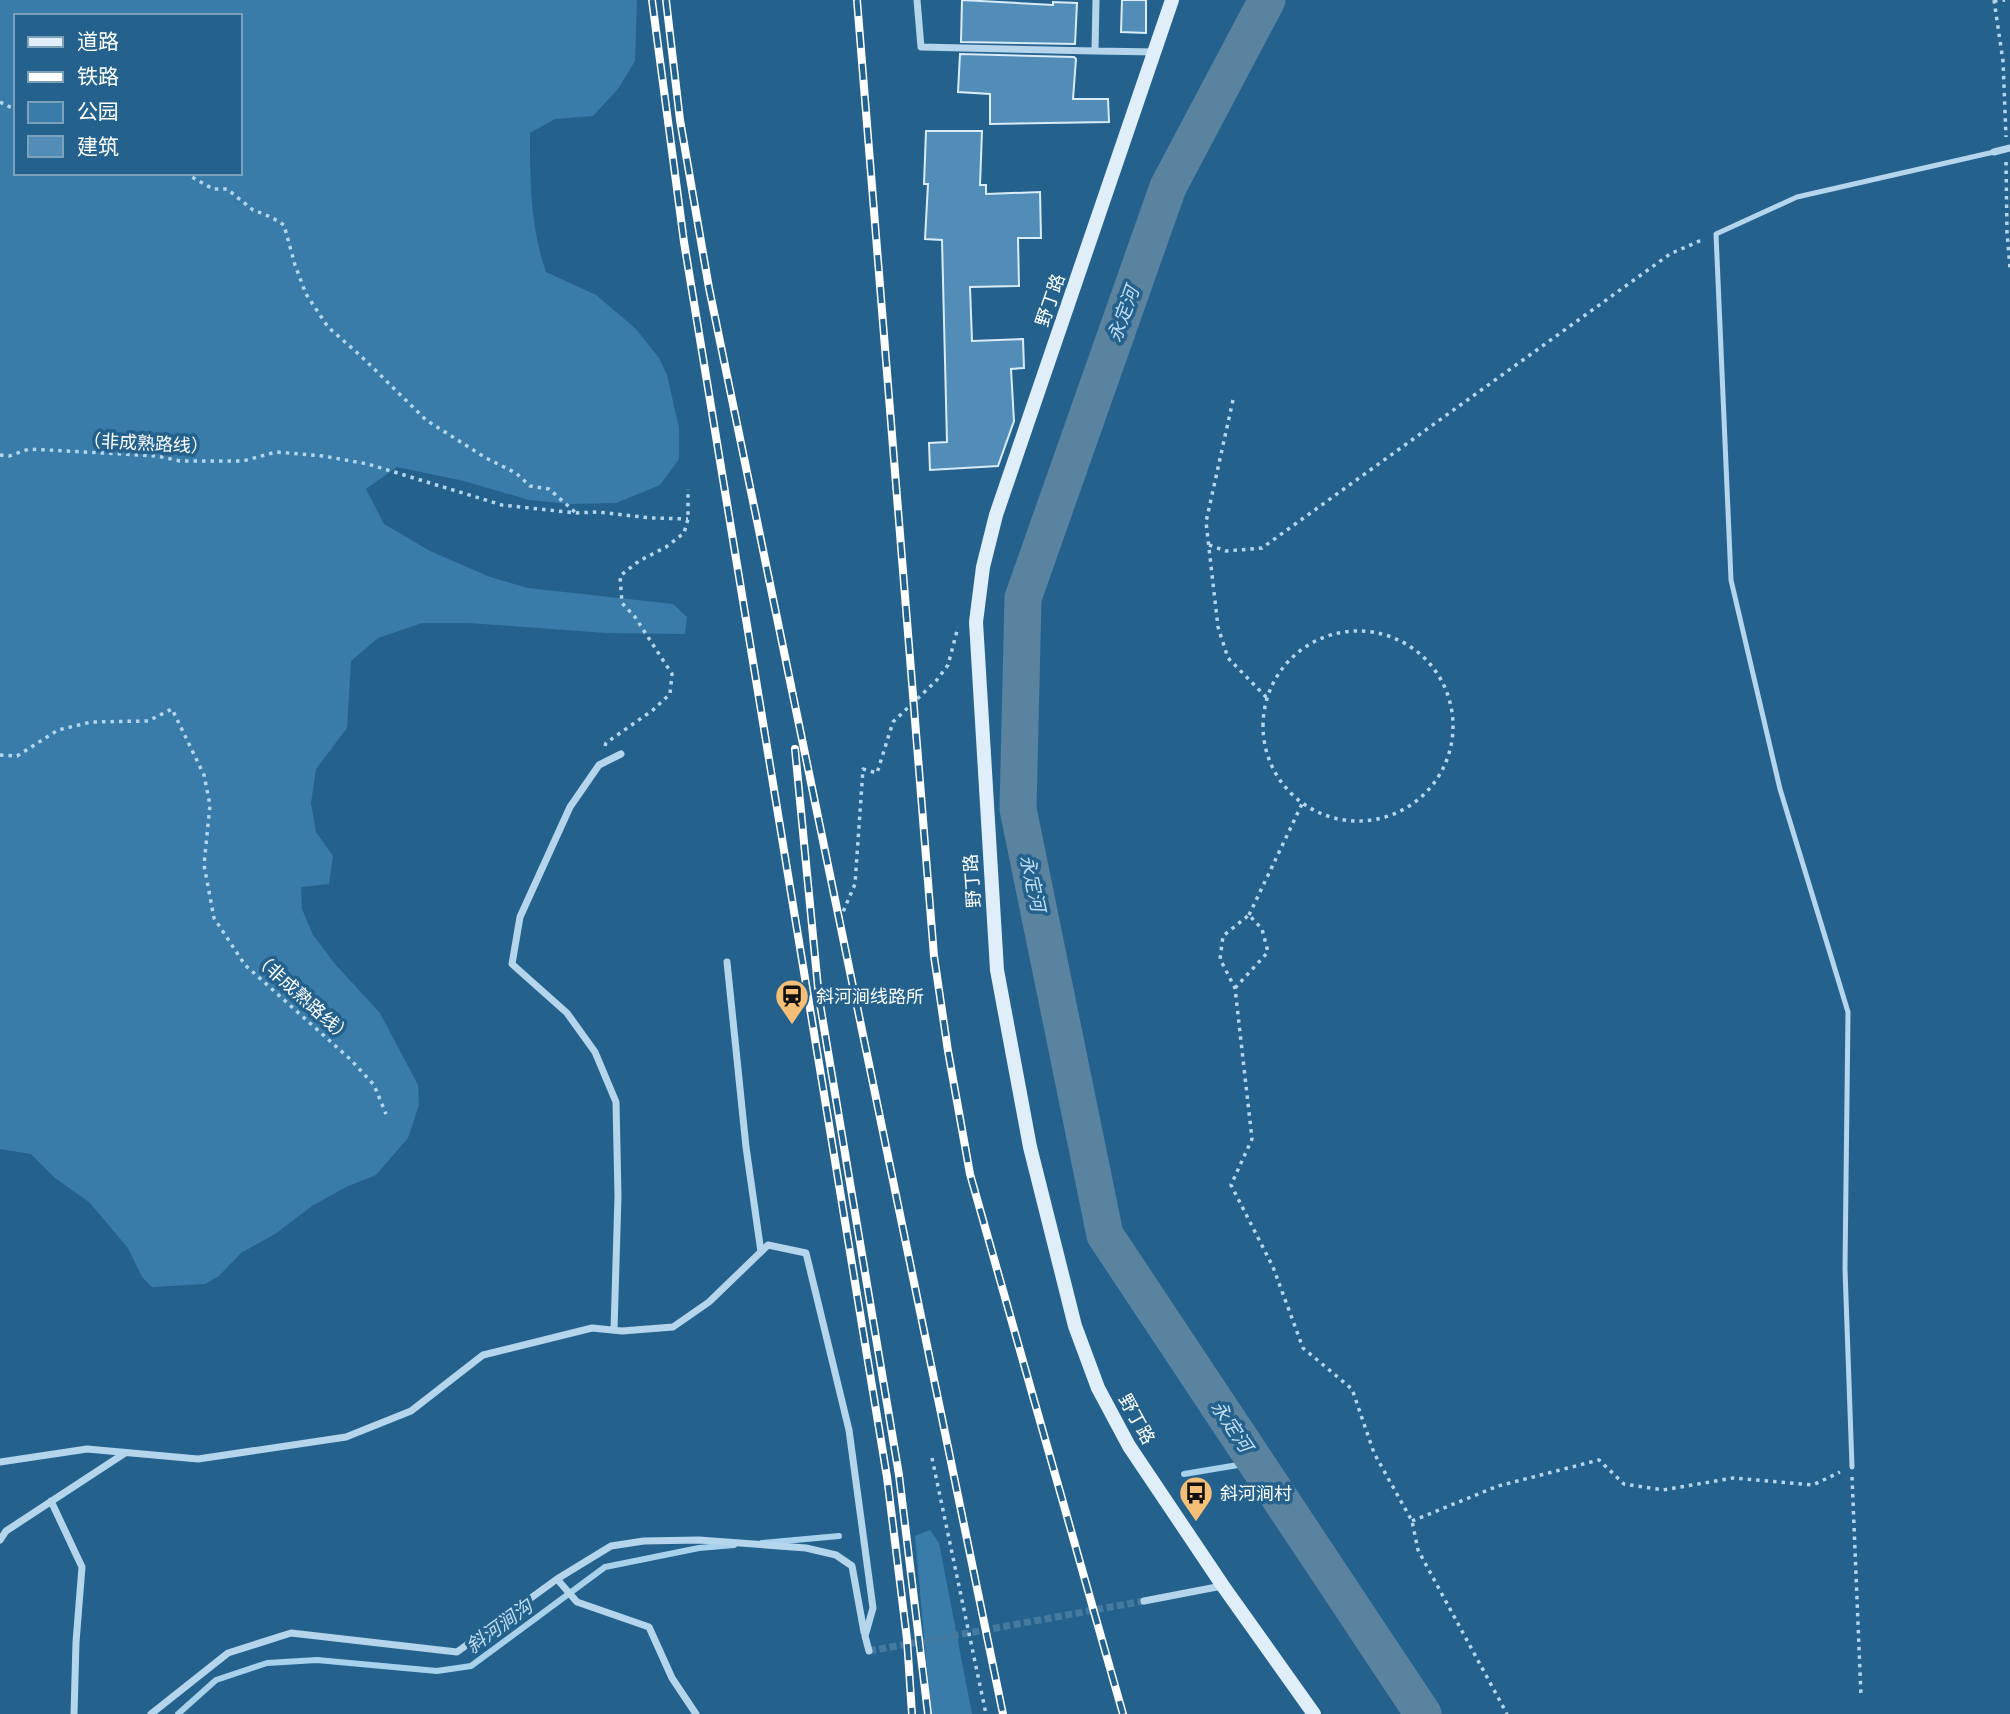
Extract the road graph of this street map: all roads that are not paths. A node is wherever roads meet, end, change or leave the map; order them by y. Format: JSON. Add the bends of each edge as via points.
{"nodes":[{"id":1,"x":918,"y":0,"type":"edge"},
{"id":2,"x":1096,"y":0,"type":"edge"},
{"id":3,"x":1172,"y":0,"type":"edge"},
{"id":4,"x":1095,"y":51,"type":"junction"},
{"id":5,"x":1156,"y":52,"type":"junction"},
{"id":6,"x":2010,"y":148,"type":"edge"},
{"id":7,"x":1994,"y":152,"type":"joint"},
{"id":8,"x":621,"y":754,"type":"dead end"},
{"id":9,"x":727,"y":962,"type":"dead end"},
{"id":10,"x":761,"y":1252,"type":"junction"},
{"id":11,"x":614,"y":1330,"type":"junction"},
{"id":12,"x":126,"y":1452,"type":"junction"},
{"id":13,"x":0,"y":1462,"type":"edge"},
{"id":14,"x":1852,"y":1467,"type":"road end"},
{"id":15,"x":51,"y":1501,"type":"junction"},
{"id":16,"x":0,"y":1540,"type":"edge"},
{"id":17,"x":557,"y":1579,"type":"junction"},
{"id":18,"x":1223,"y":1586,"type":"junction"},
{"id":19,"x":1144,"y":1601,"type":"tunnel mouth"},
{"id":20,"x":865,"y":1636,"type":"junction"},
{"id":21,"x":869,"y":1651,"type":"dead end"},
{"id":22,"x":74,"y":1714,"type":"edge"},
{"id":23,"x":151,"y":1714,"type":"edge"},
{"id":24,"x":696,"y":1714,"type":"edge"},
{"id":25,"x":1314,"y":1714,"type":"edge"}],
"edges":[{"from":1,"to":4,"type":"street","via":[[920,47]]},
{"from":2,"to":4,"type":"street"},
{"from":3,"to":5,"type":"main road","name":"野丁路"},
{"from":4,"to":5,"type":"street"},
{"from":5,"to":18,"type":"main road","name":"野丁路","via":[[996,515],[976,622],[997,970],[1030,1147],[1071,1313],[1098,1388],[1129,1446]]},
{"from":6,"to":7,"type":"street"},
{"from":7,"to":14,"type":"lane","via":[[1797,197],[1716,234],[1731,580],[1780,789],[1848,1012],[1845,1269]]},
{"from":8,"to":11,"type":"street","via":[[599,765],[570,807],[520,917],[512,964],[567,1013],[595,1052],[616,1102]]},
{"from":9,"to":10,"type":"street"},
{"from":10,"to":11,"type":"street","via":[[709,1302],[673,1327]]},
{"from":10,"to":20,"type":"street","via":[[768,1245],[806,1253],[849,1430],[873,1608]]},
{"from":11,"to":12,"type":"street","via":[[592,1328],[483,1355],[411,1411],[346,1437],[198,1459]]},
{"from":12,"to":13,"type":"street","via":[[87,1449]]},
{"from":12,"to":15,"type":"street"},
{"from":15,"to":16,"type":"street","via":[[6,1531]]},
{"from":15,"to":22,"type":"street","via":[[82,1567]]},
{"from":17,"to":20,"type":"street","via":[[611,1546],[644,1541],[806,1548],[836,1555],[852,1566]]},
{"from":17,"to":23,"type":"street","via":[[457,1652],[291,1633],[228,1653]]},
{"from":17,"to":24,"type":"street","via":[[578,1602],[649,1627]]},
{"from":18,"to":19,"type":"street"},
{"from":18,"to":25,"type":"main road","name":"野丁路"},
{"from":20,"to":21,"type":"street"}]}
